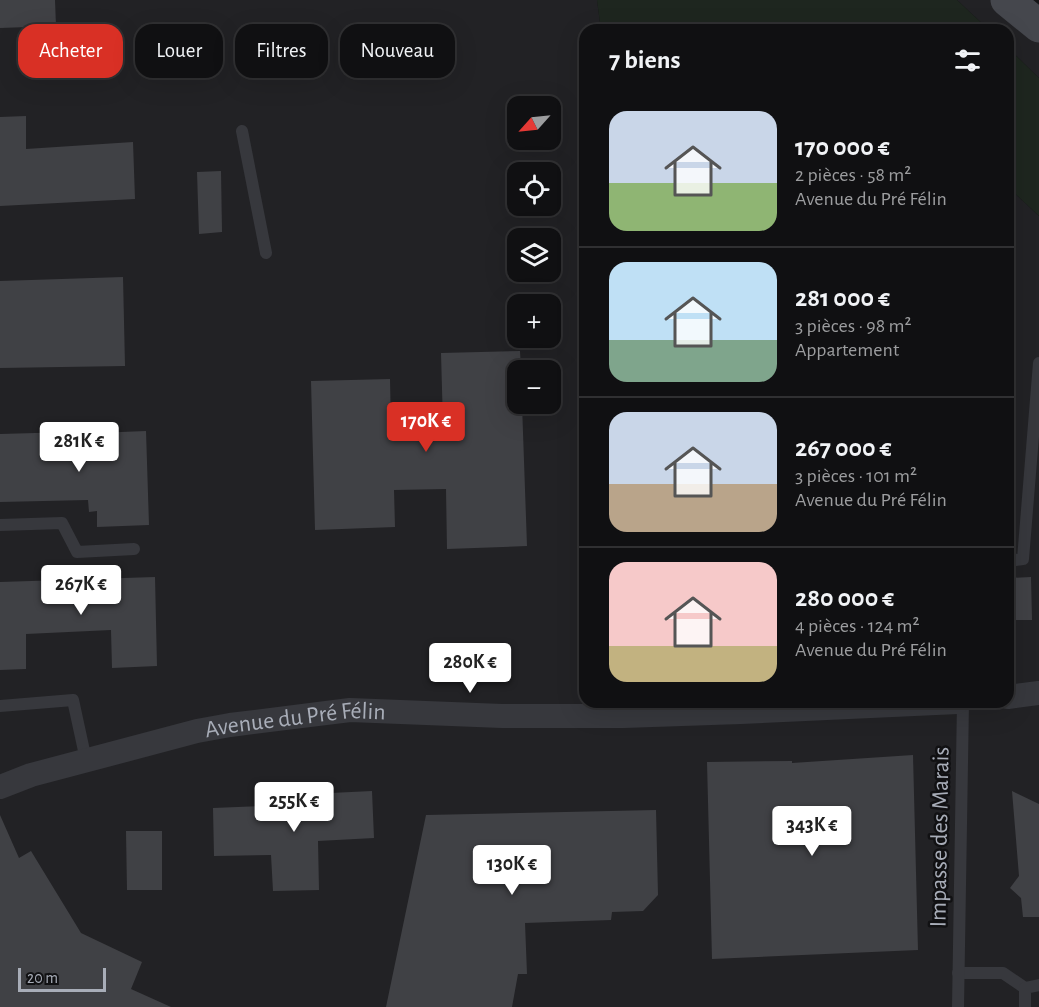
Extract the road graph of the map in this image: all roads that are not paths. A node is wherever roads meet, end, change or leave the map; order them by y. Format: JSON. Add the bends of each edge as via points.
{"nodes":[{"id":1,"x":1007,"y":0,"type":"edge"},
{"id":2,"x":1039,"y":26,"type":"edge"},
{"id":3,"x":242,"y":131,"type":"dead end"},
{"id":4,"x":266,"y":253,"type":"dead end"},
{"id":5,"x":1039,"y":363,"type":"edge"},
{"id":6,"x":0,"y":525,"type":"edge"},
{"id":7,"x":134,"y":549,"type":"dead end"},
{"id":8,"x":1014,"y":560,"type":"edge"},
{"id":9,"x":1039,"y":693,"type":"edge"},
{"id":10,"x":1014,"y":696,"type":"edge"},
{"id":11,"x":0,"y":706,"type":"edge"},
{"id":12,"x":748,"y":708,"type":"edge"},
{"id":13,"x":963,"y":708,"type":"edge"},
{"id":14,"x":86,"y":760,"type":"junction"},
{"id":15,"x":0,"y":787,"type":"edge"},
{"id":16,"x":958,"y":973,"type":"junction"},
{"id":17,"x":1039,"y":985,"type":"edge"},
{"id":18,"x":1025,"y":988,"type":"junction"},
{"id":19,"x":958,"y":1007,"type":"edge"},
{"id":20,"x":1025,"y":1007,"type":"edge"}],
"edges":[{"from":1,"to":2,"type":"main road"},
{"from":3,"to":4,"type":"lane"},
{"from":5,"to":8,"type":"lane","via":[[1023,559]]},
{"from":6,"to":7,"type":"lane","via":[[62,523],[77,552]]},
{"from":9,"to":10,"type":"street"},
{"from":11,"to":14,"type":"lane","via":[[73,700]]},
{"from":12,"to":14,"type":"street","name":"Avenue du Pré Félin","via":[[623,716],[350,710],[230,725]]},
{"from":13,"to":16,"type":"lane","name":"Impasse des Marais"},
{"from":14,"to":15,"type":"street","name":"Avenue du Pré Félin"},
{"from":16,"to":18,"type":"lane","via":[[1003,973]]},
{"from":16,"to":19,"type":"lane","name":"Impasse des Marais"},
{"from":17,"to":18,"type":"lane"},
{"from":18,"to":20,"type":"lane"}]}
